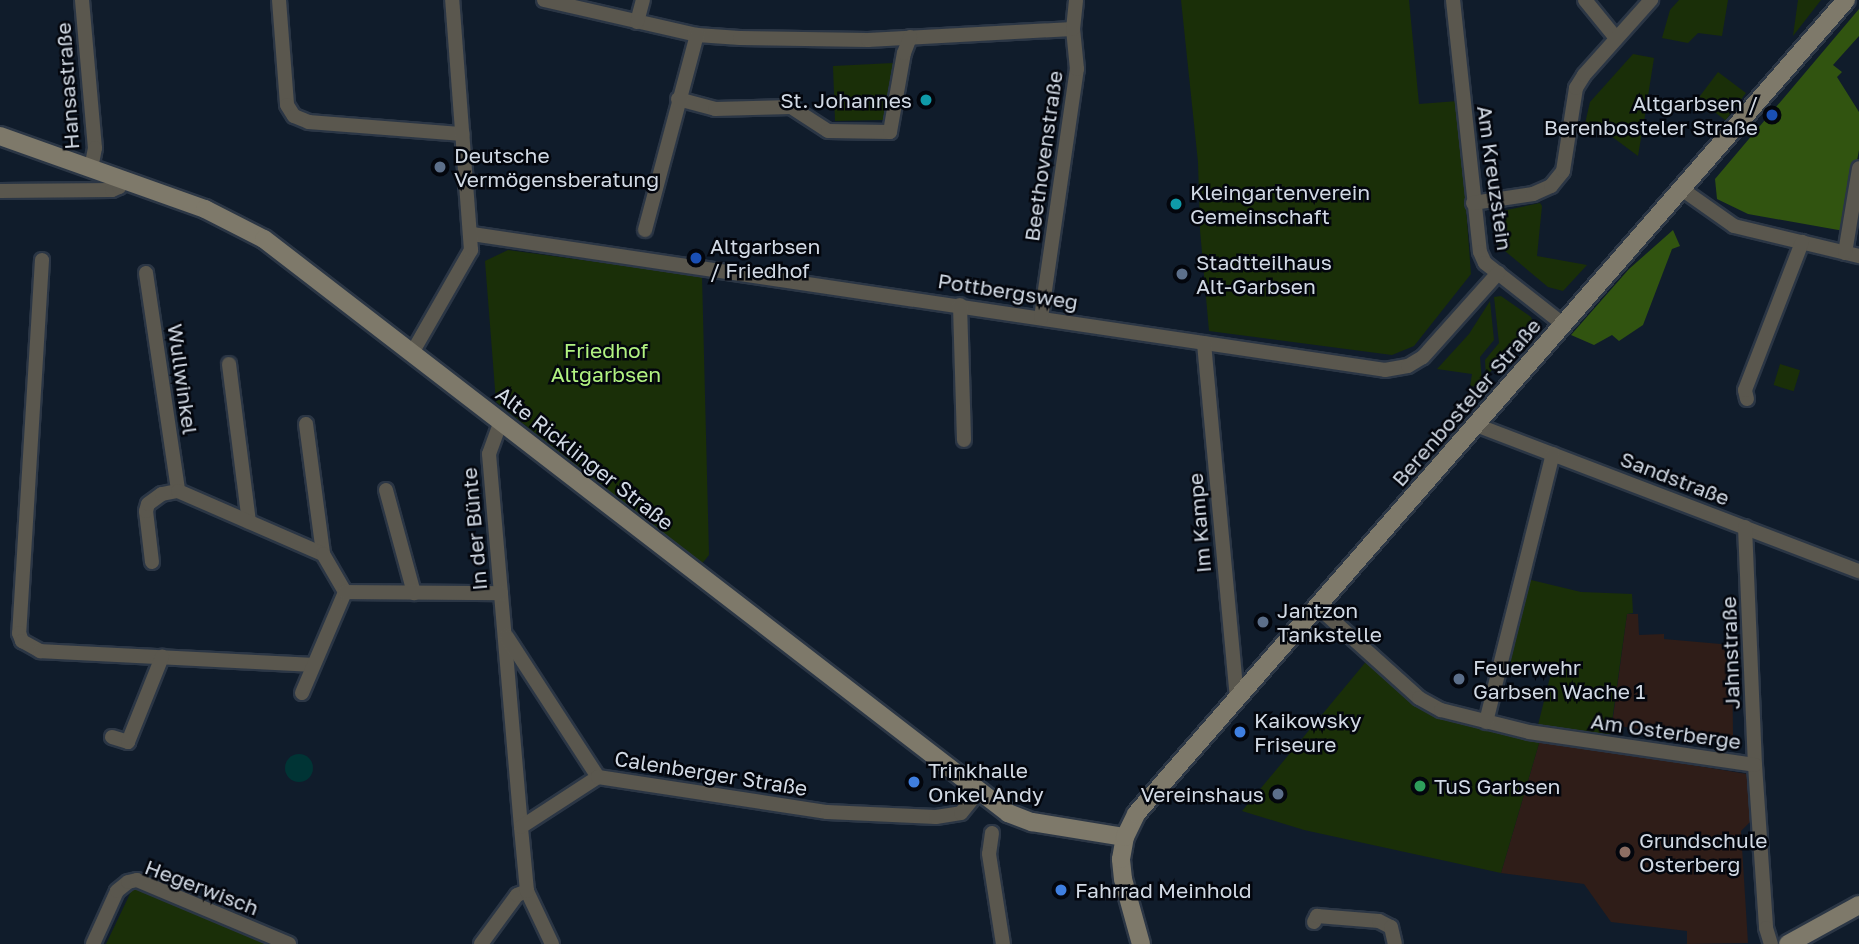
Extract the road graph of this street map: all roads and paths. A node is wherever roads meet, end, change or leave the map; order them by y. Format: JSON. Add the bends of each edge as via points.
{"nodes":[{"id":1,"x":82,"y":0,"type":"edge"},
{"id":2,"x":279,"y":0,"type":"edge"},
{"id":3,"x":452,"y":0,"type":"edge"},
{"id":4,"x":544,"y":0,"type":"edge"},
{"id":5,"x":643,"y":0,"type":"edge"},
{"id":6,"x":1076,"y":0,"type":"edge"},
{"id":7,"x":1453,"y":0,"type":"edge"},
{"id":8,"x":1585,"y":0,"type":"edge"},
{"id":9,"x":1651,"y":0,"type":"edge"},
{"id":10,"x":1846,"y":0,"type":"edge"},
{"id":11,"x":637,"y":22,"type":"junction"},
{"id":12,"x":1073,"y":29,"type":"junction"},
{"id":13,"x":697,"y":35,"type":"junction"},
{"id":14,"x":910,"y":37,"type":"junction"},
{"id":15,"x":1616,"y":38,"type":"junction"},
{"id":16,"x":678,"y":99,"type":"junction"},
{"id":17,"x":463,"y":134,"type":"junction"},
{"id":18,"x":0,"y":136,"type":"edge"},
{"id":19,"x":91,"y":168,"type":"junction"},
{"id":20,"x":1859,"y":168,"type":"edge"},
{"id":21,"x":122,"y":180,"type":"junction"},
{"id":22,"x":1683,"y":190,"type":"junction"},
{"id":23,"x":0,"y":191,"type":"edge"},
{"id":24,"x":1473,"y":203,"type":"junction"},
{"id":25,"x":645,"y":230,"type":"dead end"},
{"id":26,"x":472,"y":234,"type":"junction"},
{"id":27,"x":1802,"y":242,"type":"junction"},
{"id":28,"x":1852,"y":254,"type":"edge"},
{"id":29,"x":42,"y":260,"type":"dead end"},
{"id":30,"x":146,"y":273,"type":"dead end"},
{"id":31,"x":1498,"y":273,"type":"junction"},
{"id":32,"x":960,"y":305,"type":"junction"},
{"id":33,"x":1041,"y":318,"type":"junction"},
{"id":34,"x":1564,"y":325,"type":"junction"},
{"id":35,"x":1205,"y":343,"type":"junction"},
{"id":36,"x":412,"y":353,"type":"junction"},
{"id":37,"x":229,"y":363,"type":"dead end"},
{"id":38,"x":1747,"y":398,"type":"dead end"},
{"id":39,"x":501,"y":421,"type":"junction"},
{"id":40,"x":306,"y":424,"type":"dead end"},
{"id":41,"x":1476,"y":425,"type":"junction"},
{"id":42,"x":964,"y":440,"type":"dead end"},
{"id":43,"x":1553,"y":454,"type":"junction"},
{"id":44,"x":386,"y":490,"type":"dead end"},
{"id":45,"x":178,"y":491,"type":"junction"},
{"id":46,"x":249,"y":522,"type":"junction"},
{"id":47,"x":1745,"y":527,"type":"junction"},
{"id":48,"x":324,"y":554,"type":"junction"},
{"id":49,"x":152,"y":562,"type":"dead end"},
{"id":50,"x":1859,"y":571,"type":"edge"},
{"id":51,"x":345,"y":592,"type":"junction"},
{"id":52,"x":414,"y":593,"type":"junction"},
{"id":53,"x":501,"y":593,"type":"junction"},
{"id":54,"x":1318,"y":607,"type":"junction"},
{"id":55,"x":505,"y":635,"type":"junction"},
{"id":56,"x":162,"y":657,"type":"junction"},
{"id":57,"x":313,"y":665,"type":"junction"},
{"id":58,"x":302,"y":693,"type":"dead end"},
{"id":59,"x":1237,"y":699,"type":"junction"},
{"id":60,"x":1486,"y":722,"type":"junction"},
{"id":61,"x":112,"y":737,"type":"dead end"},
{"id":62,"x":1755,"y":765,"type":"junction"},
{"id":63,"x":598,"y":777,"type":"junction"},
{"id":64,"x":979,"y":790,"type":"junction"},
{"id":65,"x":522,"y":827,"type":"junction"},
{"id":66,"x":992,"y":833,"type":"dead end"},
{"id":67,"x":1125,"y":837,"type":"junction"},
{"id":68,"x":527,"y":891,"type":"junction"},
{"id":69,"x":1859,"y":905,"type":"edge"},
{"id":70,"x":1314,"y":922,"type":"dead end"},
{"id":71,"x":93,"y":944,"type":"edge"},
{"id":72,"x":289,"y":944,"type":"edge"},
{"id":73,"x":481,"y":944,"type":"edge"},
{"id":74,"x":552,"y":944,"type":"edge"},
{"id":75,"x":1003,"y":944,"type":"edge"},
{"id":76,"x":1141,"y":944,"type":"edge"},
{"id":77,"x":1395,"y":944,"type":"edge"},
{"id":78,"x":1771,"y":944,"type":"edge"},
{"id":79,"x":1788,"y":944,"type":"edge"}],
"edges":[{"from":1,"to":19,"type":"street","name":"Hansastraße","via":[[95,148]]},
{"from":2,"to":17,"type":"street","via":[[287,105],[294,116],[309,122]]},
{"from":3,"to":17,"type":"street"},
{"from":4,"to":11,"type":"street"},
{"from":5,"to":11,"type":"street"},
{"from":6,"to":12,"type":"street","name":"Beethovenstraße"},
{"from":7,"to":24,"type":"street","name":"Am Kreuzstein"},
{"from":8,"to":15,"type":"street"},
{"from":9,"to":15,"type":"street"},
{"from":10,"to":22,"type":"main road","name":"Berenbosteler Straße"},
{"from":11,"to":13,"type":"street"},
{"from":12,"to":14,"type":"street"},
{"from":12,"to":33,"type":"street","name":"Beethovenstraße","via":[[1077,69]]},
{"from":13,"to":14,"type":"street","via":[[829,40]]},
{"from":13,"to":16,"type":"street"},
{"from":14,"to":16,"type":"street","via":[[890,132],[828,131],[791,107],[715,109]]},
{"from":15,"to":24,"type":"street","via":[[1576,88],[1563,171],[1551,186],[1533,194]]},
{"from":16,"to":25,"type":"street"},
{"from":17,"to":26,"type":"street"},
{"from":18,"to":19,"type":"main road","name":"Alte Ricklinger Straße"},
{"from":19,"to":21,"type":"main road","name":"Alte Ricklinger Straße"},
{"from":20,"to":28,"type":"street"},
{"from":21,"to":23,"type":"street","via":[[112,190]]},
{"from":21,"to":36,"type":"main road","name":"Alte Ricklinger Straße","via":[[230,219],[264,239]]},
{"from":22,"to":27,"type":"street","via":[[1734,226]]},
{"from":22,"to":34,"type":"main road","name":"Berenbosteler Straße"},
{"from":24,"to":31,"type":"street","name":"Am Kreuzstein","via":[[1480,253]]},
{"from":26,"to":32,"type":"street","name":"Pottbergsweg"},
{"from":26,"to":36,"type":"street","via":[[465,264]]},
{"from":27,"to":28,"type":"street"},
{"from":27,"to":38,"type":"street","via":[[1745,390]]},
{"from":29,"to":56,"type":"street","via":[[19,633],[26,646],[40,651]]},
{"from":30,"to":45,"type":"street","name":"Wullwinkel"},
{"from":31,"to":34,"type":"street","name":"Am Kreuzstein"},
{"from":31,"to":35,"type":"street","name":"Pottbergsweg","via":[[1423,356],[1397,369]]},
{"from":32,"to":33,"type":"street","name":"Pottbergsweg"},
{"from":32,"to":42,"type":"street"},
{"from":33,"to":35,"type":"street","name":"Pottbergsweg"},
{"from":34,"to":41,"type":"main road","name":"Berenbosteler Straße"},
{"from":35,"to":59,"type":"street","name":"Im Kampe"},
{"from":36,"to":39,"type":"main road","name":"Alte Ricklinger Straße"},
{"from":37,"to":46,"type":"street"},
{"from":39,"to":53,"type":"street","name":"In der Bünte","via":[[489,454]]},
{"from":39,"to":64,"type":"main road","name":"Alte Ricklinger Straße"},
{"from":40,"to":48,"type":"street"},
{"from":41,"to":43,"type":"street","name":"Sandstraße"},
{"from":41,"to":54,"type":"main road","name":"Berenbosteler Straße"},
{"from":43,"to":47,"type":"street","name":"Sandstraße"},
{"from":43,"to":60,"type":"street"},
{"from":44,"to":52,"type":"street"},
{"from":45,"to":46,"type":"street"},
{"from":45,"to":49,"type":"street","via":[[162,494],[148,504]]},
{"from":46,"to":48,"type":"street"},
{"from":47,"to":50,"type":"street","name":"Sandstraße"},
{"from":47,"to":62,"type":"street","name":"Jahnstraße"},
{"from":48,"to":51,"type":"street"},
{"from":51,"to":52,"type":"street"},
{"from":51,"to":57,"type":"street"},
{"from":52,"to":53,"type":"street"},
{"from":53,"to":55,"type":"street","name":"In der Bünte"},
{"from":54,"to":59,"type":"main road","name":"Berenbosteler Straße"},
{"from":54,"to":60,"type":"street","name":"Am Osterberge","via":[[1426,703]]},
{"from":55,"to":63,"type":"street","name":"In der Bünte"},
{"from":55,"to":65,"type":"street","name":"In der Bünte"},
{"from":56,"to":57,"type":"street"},
{"from":56,"to":61,"type":"street","via":[[128,742]]},
{"from":57,"to":58,"type":"street"},
{"from":59,"to":67,"type":"main road","name":"Berenbosteler Straße","via":[[1136,814]]},
{"from":60,"to":62,"type":"street","name":"Am Osterberge"},
{"from":62,"to":78,"type":"street","name":"Jahnstraße","via":[[1766,928]]},
{"from":63,"to":64,"type":"street","name":"Calenberger Straße","via":[[827,812],[936,817],[961,813]]},
{"from":63,"to":65,"type":"street","name":"Calenberger Straße"},
{"from":64,"to":67,"type":"main road","name":"Alte Ricklinger Straße","via":[[1021,819]]},
{"from":65,"to":68,"type":"street"},
{"from":66,"to":75,"type":"street","via":[[989,854]]},
{"from":67,"to":76,"type":"main road","via":[[1123,879]]},
{"from":68,"to":73,"type":"street","via":[[517,895]]},
{"from":68,"to":74,"type":"street"},
{"from":69,"to":79,"type":"main road"},
{"from":70,"to":77,"type":"street","via":[[1317,915],[1379,921],[1391,928]]},
{"from":71,"to":72,"type":"street","name":"Hegerwisch","via":[[117,891],[137,880]]}]}
